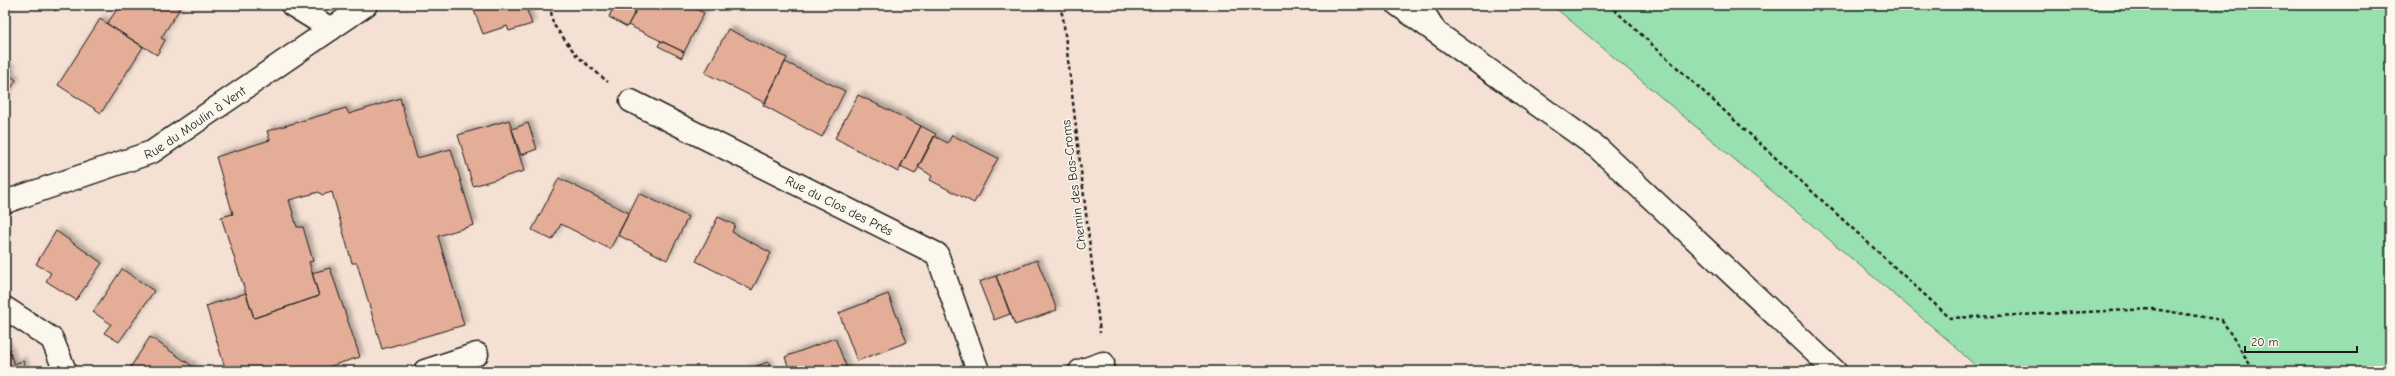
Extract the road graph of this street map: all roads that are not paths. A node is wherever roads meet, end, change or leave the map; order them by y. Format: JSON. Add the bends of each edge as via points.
{"nodes":[{"id":1,"x":292,"y":5,"type":"edge"},
{"id":2,"x":366,"y":5,"type":"edge"},
{"id":3,"x":1398,"y":5,"type":"edge"},
{"id":4,"x":1419,"y":5,"type":"edge"},
{"id":5,"x":331,"y":28,"type":"junction"},
{"id":6,"x":1436,"y":32,"type":"junction"},
{"id":7,"x":631,"y":101,"type":"road end"},
{"id":8,"x":5,"y":202,"type":"edge"},
{"id":9,"x":5,"y":308,"type":"edge"},
{"id":10,"x":477,"y":354,"type":"dead end"},
{"id":11,"x":1103,"y":362,"type":"road end"},
{"id":12,"x":65,"y":371,"type":"edge"},
{"id":13,"x":425,"y":371,"type":"edge"},
{"id":14,"x":978,"y":371,"type":"edge"},
{"id":15,"x":1080,"y":371,"type":"edge"},
{"id":16,"x":1835,"y":371,"type":"edge"}],
"edges":[{"from":1,"to":5,"type":"street"},
{"from":2,"to":5,"type":"street","name":"Rue du Moulin à Vent"},
{"from":3,"to":6,"type":"street"},
{"from":4,"to":6,"type":"street"},
{"from":5,"to":8,"type":"street","name":"Rue du Moulin à Vent","via":[[152,152]]},
{"from":6,"to":16,"type":"street","via":[[1598,148]]},
{"from":7,"to":14,"type":"street","name":"Rue du Clos des Prés","via":[[937,254]]},
{"from":9,"to":12,"type":"street","via":[[52,339]]},
{"from":10,"to":13,"type":"street"},
{"from":11,"to":15,"type":"street"}]}
